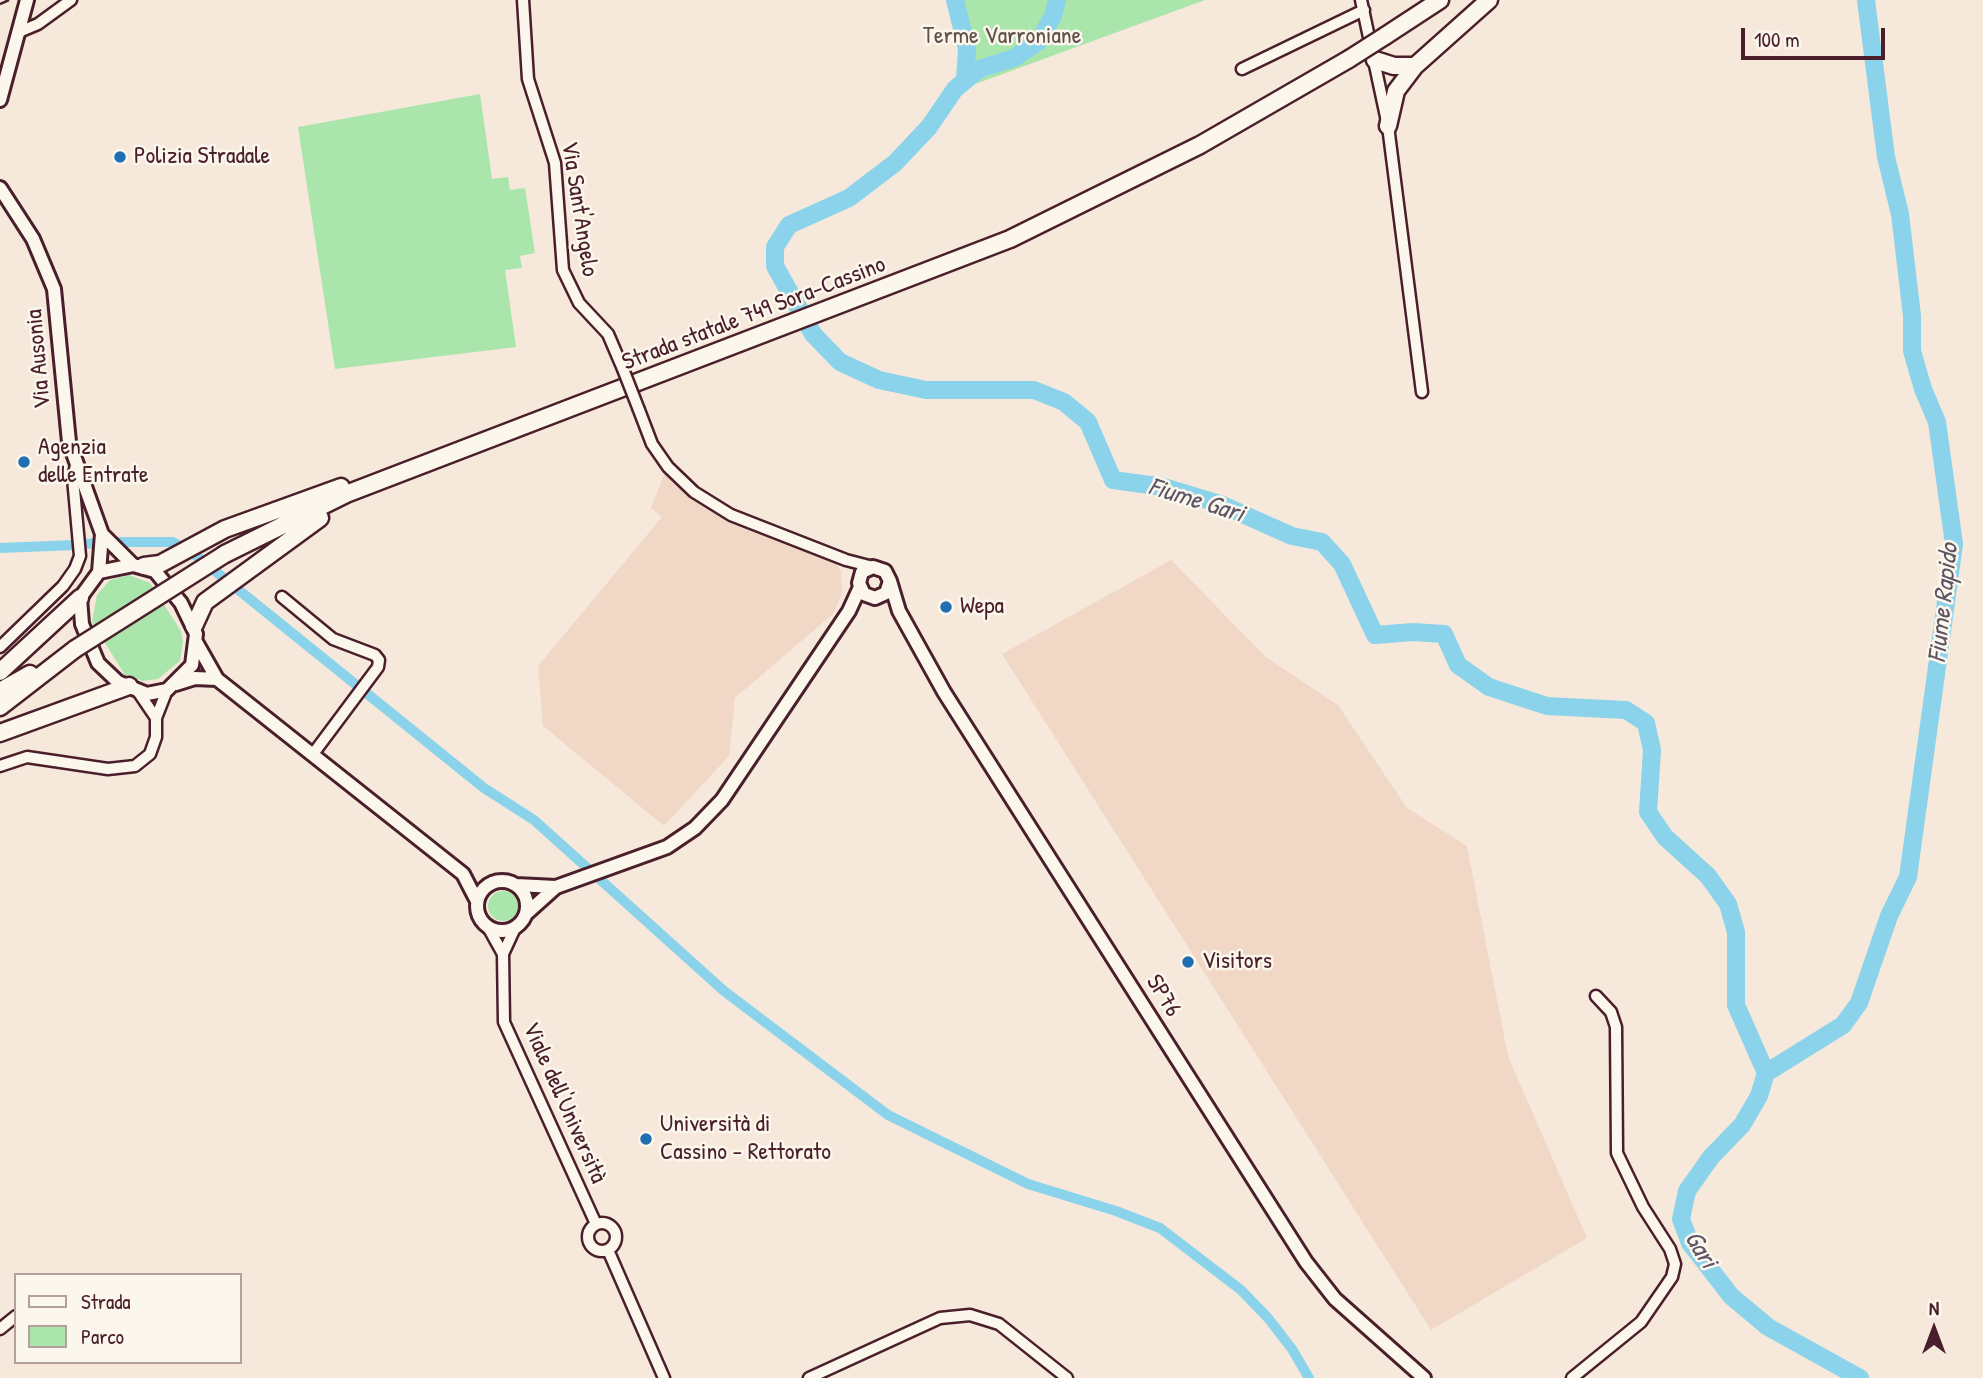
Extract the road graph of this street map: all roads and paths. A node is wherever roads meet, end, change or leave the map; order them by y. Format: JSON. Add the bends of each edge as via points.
{"nodes":[{"id":1,"x":71,"y":0,"type":"edge"},
{"id":2,"x":523,"y":0,"type":"edge"},
{"id":3,"x":1440,"y":0,"type":"edge"},
{"id":4,"x":1489,"y":0,"type":"edge"},
{"id":5,"x":26,"y":4,"type":"edge"},
{"id":6,"x":1362,"y":5,"type":"edge"},
{"id":7,"x":19,"y":32,"type":"junction"},
{"id":8,"x":1375,"y":60,"type":"junction"},
{"id":9,"x":1415,"y":66,"type":"junction"},
{"id":10,"x":1242,"y":69,"type":"dead end"},
{"id":11,"x":0,"y":100,"type":"edge"},
{"id":12,"x":1388,"y":126,"type":"junction"},
{"id":13,"x":0,"y":188,"type":"edge"},
{"id":14,"x":1422,"y":391,"type":"dead end"},
{"id":15,"x":76,"y":465,"type":"junction"},
{"id":16,"x":411,"y":468,"type":"junction"},
{"id":17,"x":102,"y":534,"type":"junction"},
{"id":18,"x":846,"y":560,"type":"junction"},
{"id":19,"x":138,"y":566,"type":"junction"},
{"id":20,"x":873,"y":567,"type":"junction"},
{"id":21,"x":99,"y":572,"type":"junction"},
{"id":22,"x":890,"y":581,"type":"junction"},
{"id":23,"x":860,"y":584,"type":"junction"},
{"id":24,"x":282,"y":597,"type":"dead end"},
{"id":25,"x":874,"y":597,"type":"junction"},
{"id":26,"x":80,"y":598,"type":"junction"},
{"id":27,"x":849,"y":611,"type":"junction"},
{"id":28,"x":899,"y":611,"type":"junction"},
{"id":29,"x":195,"y":634,"type":"junction"},
{"id":30,"x":0,"y":647,"type":"edge"},
{"id":31,"x":75,"y":649,"type":"junction"},
{"id":32,"x":0,"y":672,"type":"edge"},
{"id":33,"x":217,"y":679,"type":"junction"},
{"id":34,"x":171,"y":687,"type":"junction"},
{"id":35,"x":133,"y":688,"type":"junction"},
{"id":36,"x":0,"y":691,"type":"edge"},
{"id":37,"x":0,"y":707,"type":"edge"},
{"id":38,"x":156,"y":718,"type":"junction"},
{"id":39,"x":0,"y":733,"type":"edge"},
{"id":40,"x":313,"y":754,"type":"junction"},
{"id":41,"x":0,"y":766,"type":"edge"},
{"id":42,"x":463,"y":874,"type":"junction"},
{"id":43,"x":497,"y":881,"type":"junction"},
{"id":44,"x":516,"y":885,"type":"junction"},
{"id":45,"x":556,"y":887,"type":"junction"},
{"id":46,"x":477,"y":901,"type":"junction"},
{"id":47,"x":527,"y":913,"type":"junction"},
{"id":48,"x":488,"y":927,"type":"junction"},
{"id":49,"x":515,"y":928,"type":"junction"},
{"id":50,"x":503,"y":954,"type":"junction"},
{"id":51,"x":1596,"y":996,"type":"dead end"},
{"id":52,"x":596,"y":1224,"type":"junction"},
{"id":53,"x":608,"y":1250,"type":"junction"},
{"id":54,"x":664,"y":1378,"type":"edge"},
{"id":55,"x":809,"y":1378,"type":"edge"},
{"id":56,"x":1067,"y":1378,"type":"edge"},
{"id":57,"x":1424,"y":1378,"type":"edge"},
{"id":58,"x":1572,"y":1378,"type":"edge"}],
"edges":[{"from":1,"to":7,"type":"street"},
{"from":2,"to":18,"type":"street","name":"Via Sant'Angelo","bridge":true,"via":[[528,79],[555,163],[564,270],[579,303],[608,334],[652,444],[694,492],[723,510]]},
{"from":3,"to":16,"type":"highway","name":"Strada statale 749 Sora-Cassino","bridge":true,"via":[[1200,145],[1010,239]]},
{"from":4,"to":9,"type":"highway"},
{"from":5,"to":7,"type":"street"},
{"from":6,"to":8,"type":"street"},
{"from":6,"to":10,"type":"street"},
{"from":7,"to":11,"type":"street"},
{"from":8,"to":9,"type":"highway"},
{"from":8,"to":12,"type":"street"},
{"from":9,"to":12,"type":"highway","via":[[1396,91]]},
{"from":12,"to":14,"type":"street"},
{"from":13,"to":15,"type":"street","name":"Via Ausonia","via":[[33,239],[54,289],[66,422]]},
{"from":15,"to":17,"type":"street","name":"Via Ausonia"},
{"from":15,"to":30,"type":"street","via":[[73,478],[80,556],[75,569]]},
{"from":16,"to":19,"type":"highway","via":[[336,489],[213,535],[167,560]]},
{"from":16,"to":29,"type":"highway","via":[[323,515],[215,594],[205,602]]},
{"from":16,"to":31,"type":"highway","name":"Strada statale 749 Sora-Cassino","bridge":true,"via":[[346,494],[225,554]]},
{"from":17,"to":19,"type":"street","name":"Via Ausonia"},
{"from":17,"to":21,"type":"street","name":"Via Ausonia"},
{"from":18,"to":20,"type":"street","name":"Via Sant'Angelo"},
{"from":18,"to":23,"type":"street"},
{"from":19,"to":21,"type":"street"},
{"from":19,"to":29,"type":"street","via":[[155,571],[181,603]]},
{"from":20,"to":22,"type":"street","via":[[884,570]]},
{"from":20,"to":23,"type":"street","via":[[862,572]]},
{"from":21,"to":26,"type":"street"},
{"from":22,"to":25,"type":"street","via":[[886,593]]},
{"from":22,"to":28,"type":"street","name":"SP76"},
{"from":23,"to":25,"type":"street","via":[[864,594]]},
{"from":23,"to":27,"type":"street"},
{"from":24,"to":40,"type":"street","via":[[333,639],[375,655],[379,664]]},
{"from":25,"to":27,"type":"street"},
{"from":25,"to":28,"type":"street"},
{"from":26,"to":32,"type":"highway"},
{"from":26,"to":35,"type":"street","via":[[82,624],[98,663],[118,682]]},
{"from":27,"to":45,"type":"street","via":[[722,800],[695,828],[676,841]]},
{"from":28,"to":57,"type":"street","name":"SP76","via":[[944,692],[1306,1262],[1335,1298]]},
{"from":29,"to":33,"type":"street"},
{"from":29,"to":34,"type":"street","via":[[192,665]]},
{"from":31,"to":36,"type":"highway","name":"Strada statale 749 Sora-Cassino"},
{"from":31,"to":37,"type":"highway","name":"Strada statale 749 Sora-Cassino"},
{"from":33,"to":34,"type":"street","via":[[195,678]]},
{"from":33,"to":40,"type":"street"},
{"from":34,"to":35,"type":"street","via":[[147,694]]},
{"from":34,"to":38,"type":"street"},
{"from":35,"to":38,"type":"street"},
{"from":35,"to":39,"type":"highway"},
{"from":38,"to":41,"type":"street","via":[[150,754],[135,766],[108,769],[27,757]]},
{"from":40,"to":42,"type":"street"},
{"from":42,"to":43,"type":"street"},
{"from":42,"to":46,"type":"street"},
{"from":43,"to":44,"type":"street"},
{"from":43,"to":46,"type":"street","via":[[484,888]]},
{"from":44,"to":45,"type":"street"},
{"from":44,"to":47,"type":"street","via":[[526,897]]},
{"from":45,"to":47,"type":"street"},
{"from":46,"to":48,"type":"street","via":[[479,916]]},
{"from":47,"to":49,"type":"street"},
{"from":48,"to":49,"type":"street","via":[[502,932]]},
{"from":48,"to":50,"type":"street","name":"Viale dell'Università"},
{"from":49,"to":50,"type":"street","name":"Viale dell'Università"},
{"from":50,"to":52,"type":"street","name":"Viale dell'Università","via":[[504,1022]]},
{"from":51,"to":58,"type":"street","via":[[1611,1012],[1616,1027],[1617,1153],[1675,1264],[1672,1277],[1642,1322]]},
{"from":52,"to":53,"type":"street","via":[[614,1230],[616,1239]]},
{"from":52,"to":53,"type":"street","via":[[589,1230],[589,1243],[599,1251]]},
{"from":53,"to":54,"type":"street"},
{"from":55,"to":56,"type":"street","via":[[940,1318],[970,1315],[999,1324]]}]}
